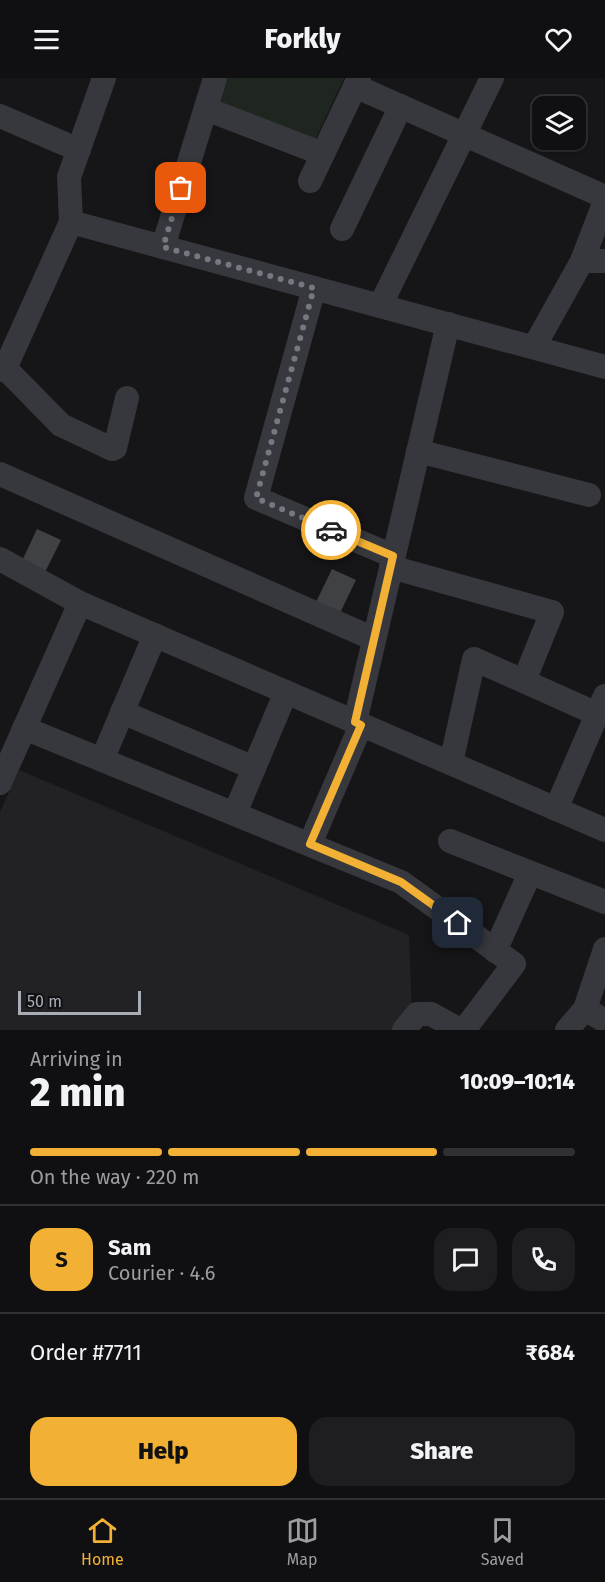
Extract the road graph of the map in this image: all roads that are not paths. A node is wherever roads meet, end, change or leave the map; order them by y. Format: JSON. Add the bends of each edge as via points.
{"nodes":[{"id":1,"x":104,"y":78,"type":"edge"},
{"id":2,"x":215,"y":78,"type":"edge"},
{"id":3,"x":492,"y":78,"type":"edge"},
{"id":4,"x":357,"y":82,"type":"edge"},
{"id":5,"x":401,"y":106,"type":"junction"},
{"id":6,"x":206,"y":109,"type":"junction"},
{"id":7,"x":0,"y":116,"type":"edge"},
{"id":8,"x":464,"y":134,"type":"junction"},
{"id":9,"x":79,"y":150,"type":"junction"},
{"id":10,"x":323,"y":154,"type":"junction"},
{"id":11,"x":310,"y":181,"type":"dead end"},
{"id":12,"x":605,"y":199,"type":"edge"},
{"id":13,"x":71,"y":222,"type":"junction"},
{"id":14,"x":342,"y":229,"type":"dead end"},
{"id":15,"x":163,"y":247,"type":"junction"},
{"id":16,"x":593,"y":261,"type":"edge"},
{"id":17,"x":314,"y":288,"type":"junction"},
{"id":18,"x":380,"y":306,"type":"junction"},
{"id":19,"x":448,"y":324,"type":"junction"},
{"id":20,"x":534,"y":347,"type":"junction"},
{"id":21,"x":605,"y":368,"type":"edge"},
{"id":22,"x":3,"y":371,"type":"edge"},
{"id":23,"x":127,"y":398,"type":"dead end"},
{"id":24,"x":418,"y":450,"type":"junction"},
{"id":25,"x":0,"y":474,"type":"edge"},
{"id":26,"x":589,"y":495,"type":"dead end"},
{"id":27,"x":0,"y":561,"type":"edge"},
{"id":28,"x":392,"y":562,"type":"junction"},
{"id":29,"x":80,"y":603,"type":"junction"},
{"id":30,"x":155,"y":635,"type":"junction"},
{"id":31,"x":374,"y":639,"type":"junction"},
{"id":32,"x":524,"y":681,"type":"junction"},
{"id":33,"x":286,"y":692,"type":"junction"},
{"id":34,"x":601,"y":705,"type":"edge"},
{"id":35,"x":122,"y":712,"type":"junction"},
{"id":36,"x":358,"y":723,"type":"junction"},
{"id":37,"x":24,"y":728,"type":"junction"},
{"id":38,"x":102,"y":760,"type":"junction"},
{"id":39,"x":451,"y":763,"type":"junction"},
{"id":40,"x":254,"y":768,"type":"junction"},
{"id":41,"x":0,"y":783,"type":"edge"},
{"id":42,"x":556,"y":809,"type":"junction"},
{"id":43,"x":235,"y":813,"type":"junction"},
{"id":44,"x":605,"y":830,"type":"edge"},
{"id":45,"x":450,"y":841,"type":"dead end"},
{"id":46,"x":310,"y":844,"type":"junction"},
{"id":47,"x":530,"y":873,"type":"junction"},
{"id":48,"x":605,"y":902,"type":"edge"},
{"id":49,"x":605,"y":949,"type":"edge"},
{"id":50,"x":495,"y":951,"type":"junction"},
{"id":51,"x":595,"y":1015,"type":"edge"},
{"id":52,"x":404,"y":1030,"type":"edge"},
{"id":53,"x":459,"y":1030,"type":"edge"},
{"id":54,"x":464,"y":1030,"type":"edge"},
{"id":55,"x":567,"y":1030,"type":"edge"}],
"edges":[{"from":1,"to":9,"type":"street"},
{"from":2,"to":6,"type":"street"},
{"from":3,"to":8,"type":"street"},
{"from":4,"to":5,"type":"street"},
{"from":4,"to":10,"type":"street"},
{"from":5,"to":8,"type":"street"},
{"from":5,"to":14,"type":"street"},
{"from":6,"to":10,"type":"street"},
{"from":6,"to":15,"type":"street"},
{"from":7,"to":9,"type":"street"},
{"from":8,"to":12,"type":"street"},
{"from":8,"to":18,"type":"street"},
{"from":9,"to":13,"type":"street","via":[[69,177]]},
{"from":10,"to":11,"type":"street"},
{"from":12,"to":16,"type":"street"},
{"from":13,"to":15,"type":"street"},
{"from":13,"to":22,"type":"street"},
{"from":15,"to":17,"type":"street"},
{"from":16,"to":20,"type":"street"},
{"from":17,"to":18,"type":"street"},
{"from":17,"to":28,"type":"street","via":[[256,498]]},
{"from":18,"to":19,"type":"street"},
{"from":19,"to":20,"type":"street"},
{"from":19,"to":24,"type":"street"},
{"from":20,"to":21,"type":"street"},
{"from":22,"to":23,"type":"street","via":[[61,425],[112,449]]},
{"from":24,"to":26,"type":"street"},
{"from":24,"to":28,"type":"street"},
{"from":25,"to":31,"type":"street"},
{"from":27,"to":29,"type":"street"},
{"from":28,"to":31,"type":"street"},
{"from":28,"to":32,"type":"street","via":[[552,612]]},
{"from":29,"to":30,"type":"street"},
{"from":29,"to":37,"type":"street"},
{"from":30,"to":33,"type":"street"},
{"from":30,"to":35,"type":"street"},
{"from":31,"to":36,"type":"street"},
{"from":32,"to":34,"type":"street"},
{"from":32,"to":39,"type":"street","via":[[474,659]]},
{"from":33,"to":36,"type":"street"},
{"from":33,"to":40,"type":"street"},
{"from":34,"to":42,"type":"street"},
{"from":35,"to":38,"type":"street"},
{"from":35,"to":40,"type":"street"},
{"from":36,"to":39,"type":"street"},
{"from":36,"to":46,"type":"street"},
{"from":37,"to":38,"type":"street"},
{"from":37,"to":41,"type":"street"},
{"from":38,"to":43,"type":"street"},
{"from":39,"to":42,"type":"street"},
{"from":40,"to":43,"type":"street"},
{"from":42,"to":44,"type":"street"},
{"from":43,"to":46,"type":"street"},
{"from":45,"to":47,"type":"street"},
{"from":46,"to":50,"type":"street","via":[[401,882]]},
{"from":47,"to":48,"type":"street"},
{"from":47,"to":50,"type":"street"},
{"from":49,"to":51,"type":"street"},
{"from":50,"to":54,"type":"street","via":[[514,964]]},
{"from":51,"to":55,"type":"street"},
{"from":52,"to":53,"type":"street","via":[[417,1014],[431,1014]]}]}
